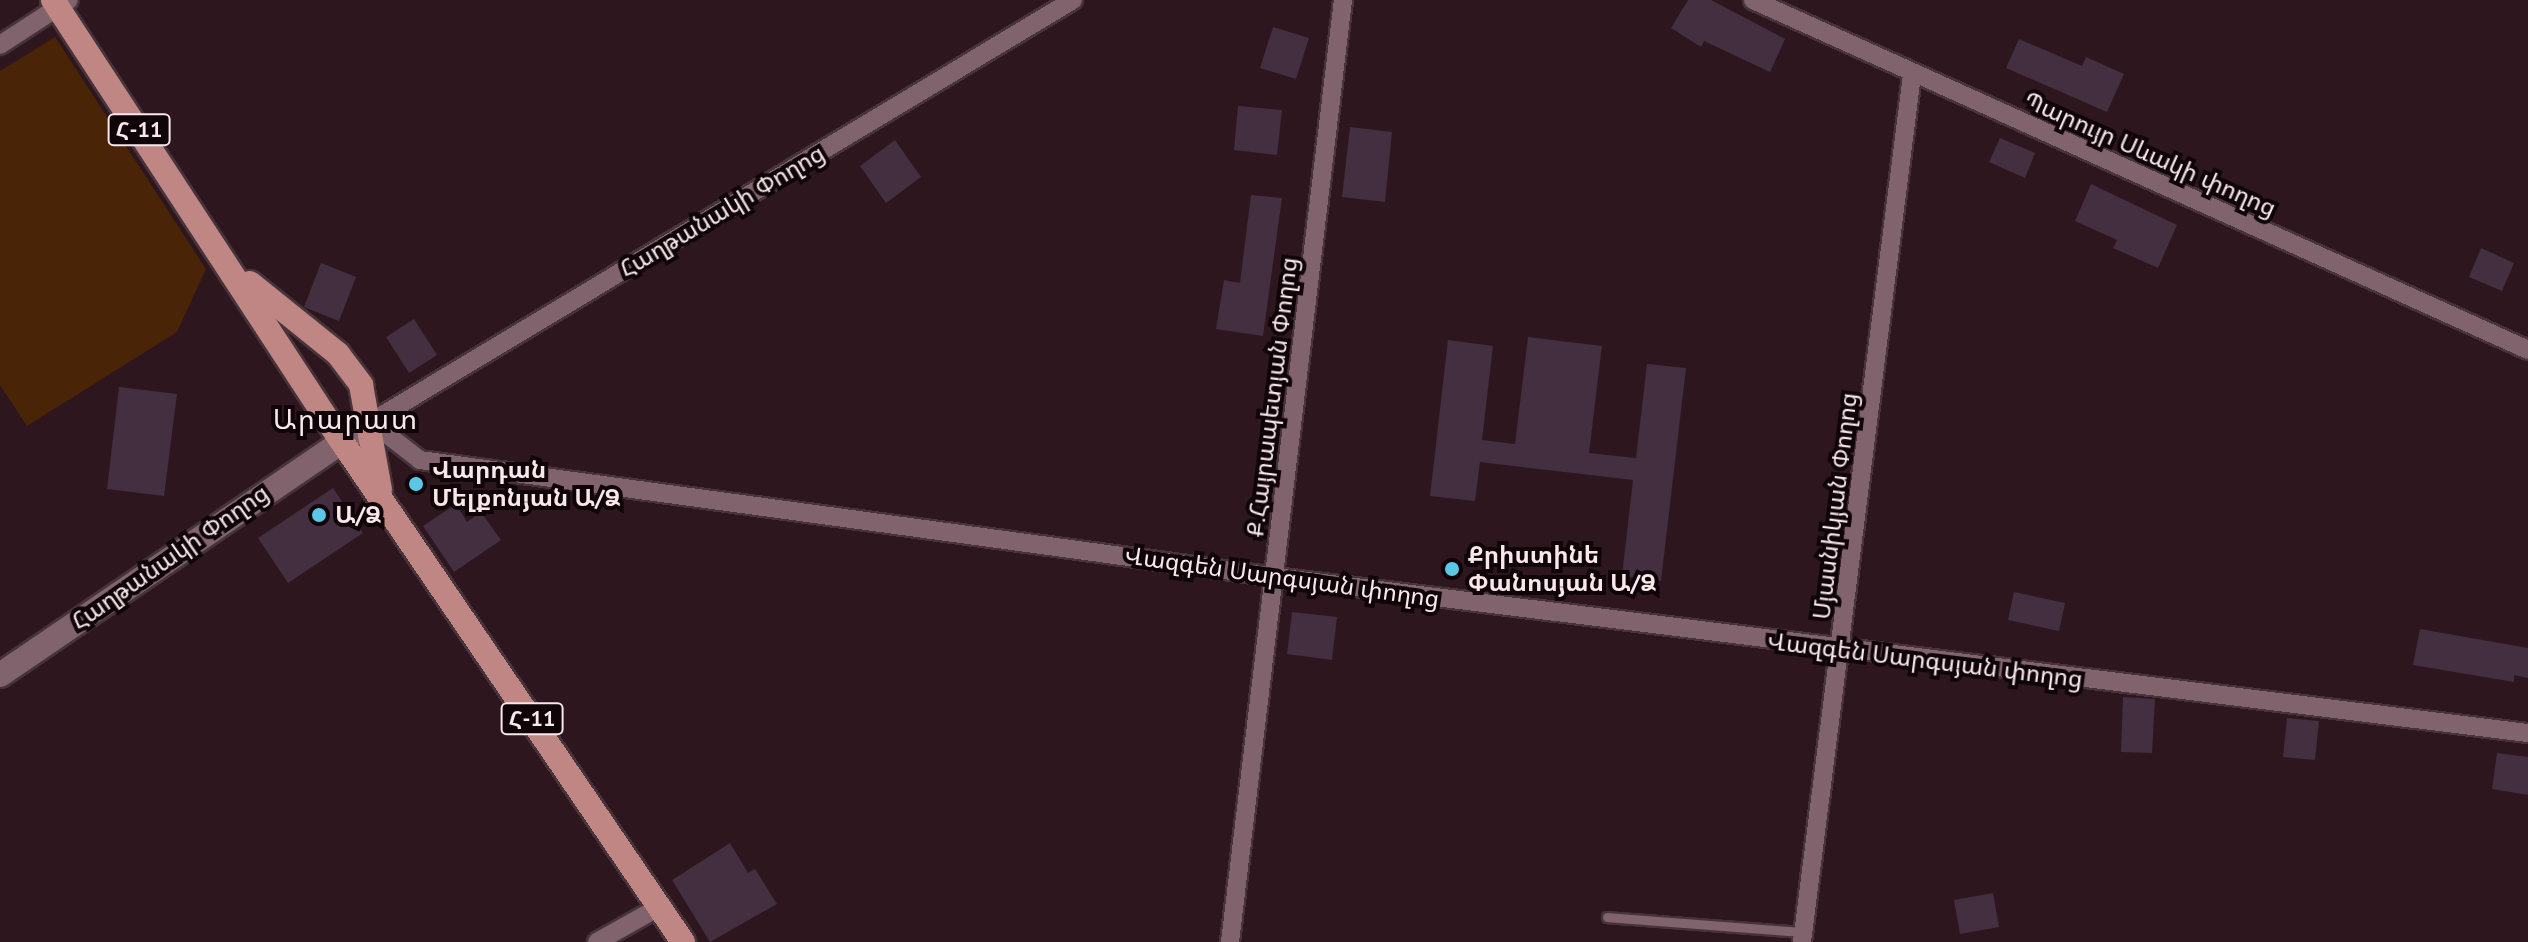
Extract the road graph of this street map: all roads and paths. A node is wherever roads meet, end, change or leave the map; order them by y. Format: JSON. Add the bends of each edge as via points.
{"nodes":[{"id":1,"x":1073,"y":0,"type":"edge"},
{"id":2,"x":1343,"y":0,"type":"edge"},
{"id":3,"x":1753,"y":0,"type":"edge"},
{"id":4,"x":60,"y":2,"type":"edge"},
{"id":5,"x":0,"y":45,"type":"edge"},
{"id":6,"x":1912,"y":75,"type":"junction"},
{"id":7,"x":224,"y":259,"type":"junction"},
{"id":8,"x":2528,"y":350,"type":"edge"},
{"id":9,"x":371,"y":422,"type":"junction"},
{"id":10,"x":340,"y":439,"type":"junction"},
{"id":11,"x":381,"y":496,"type":"junction"},
{"id":12,"x":1275,"y":577,"type":"junction"},
{"id":13,"x":1841,"y":650,"type":"junction"},
{"id":14,"x":0,"y":675,"type":"edge"},
{"id":15,"x":2528,"y":733,"type":"edge"},
{"id":16,"x":659,"y":907,"type":"junction"},
{"id":17,"x":1607,"y":917,"type":"dead end"},
{"id":18,"x":1802,"y":937,"type":"edge"},
{"id":19,"x":597,"y":942,"type":"edge"},
{"id":20,"x":683,"y":942,"type":"edge"},
{"id":21,"x":1230,"y":942,"type":"edge"}],
"edges":[{"from":1,"to":9,"type":"street","name":"Հաղթանակի Փողոց"},
{"from":2,"to":12,"type":"street","name":"Ք.Հայրապետյան Փողոց"},
{"from":3,"to":6,"type":"street","name":"Պարույր Սևակի փողոց"},
{"from":4,"to":5,"type":"street"},
{"from":4,"to":7,"type":"main road","number":"Հ-11"},
{"from":6,"to":8,"type":"street","name":"Պարույր Սևակի փողոց"},
{"from":6,"to":13,"type":"street","name":"Մյասնիկյան Փողոց"},
{"from":7,"to":9,"type":"main road","number":"Հ-11","via":[[338,354],[361,385]]},
{"from":7,"to":10,"type":"main road","number":"Հ-11"},
{"from":9,"to":10,"type":"street"},
{"from":9,"to":11,"type":"main road","number":"Հ-11"},
{"from":9,"to":12,"type":"street","name":"Վազգեն Սարգսյան փողոց","via":[[420,460]]},
{"from":10,"to":11,"type":"main road","number":"Հ-11"},
{"from":10,"to":14,"type":"street","name":"Հաղթանակի Փողոց"},
{"from":11,"to":16,"type":"main road","number":"Հ-11"},
{"from":12,"to":13,"type":"street","name":"Վազգեն Սարգսյան փողոց"},
{"from":12,"to":21,"type":"street","name":"Ք.Հայրապետյան Փողոց"},
{"from":13,"to":15,"type":"street","name":"Վազգեն Սարգսյան փողոց"},
{"from":13,"to":18,"type":"street","name":"Մյասնիկյան Փողոց"},
{"from":16,"to":19,"type":"street"},
{"from":16,"to":20,"type":"main road","number":"Հ-11"},
{"from":17,"to":18,"type":"lane"}]}
